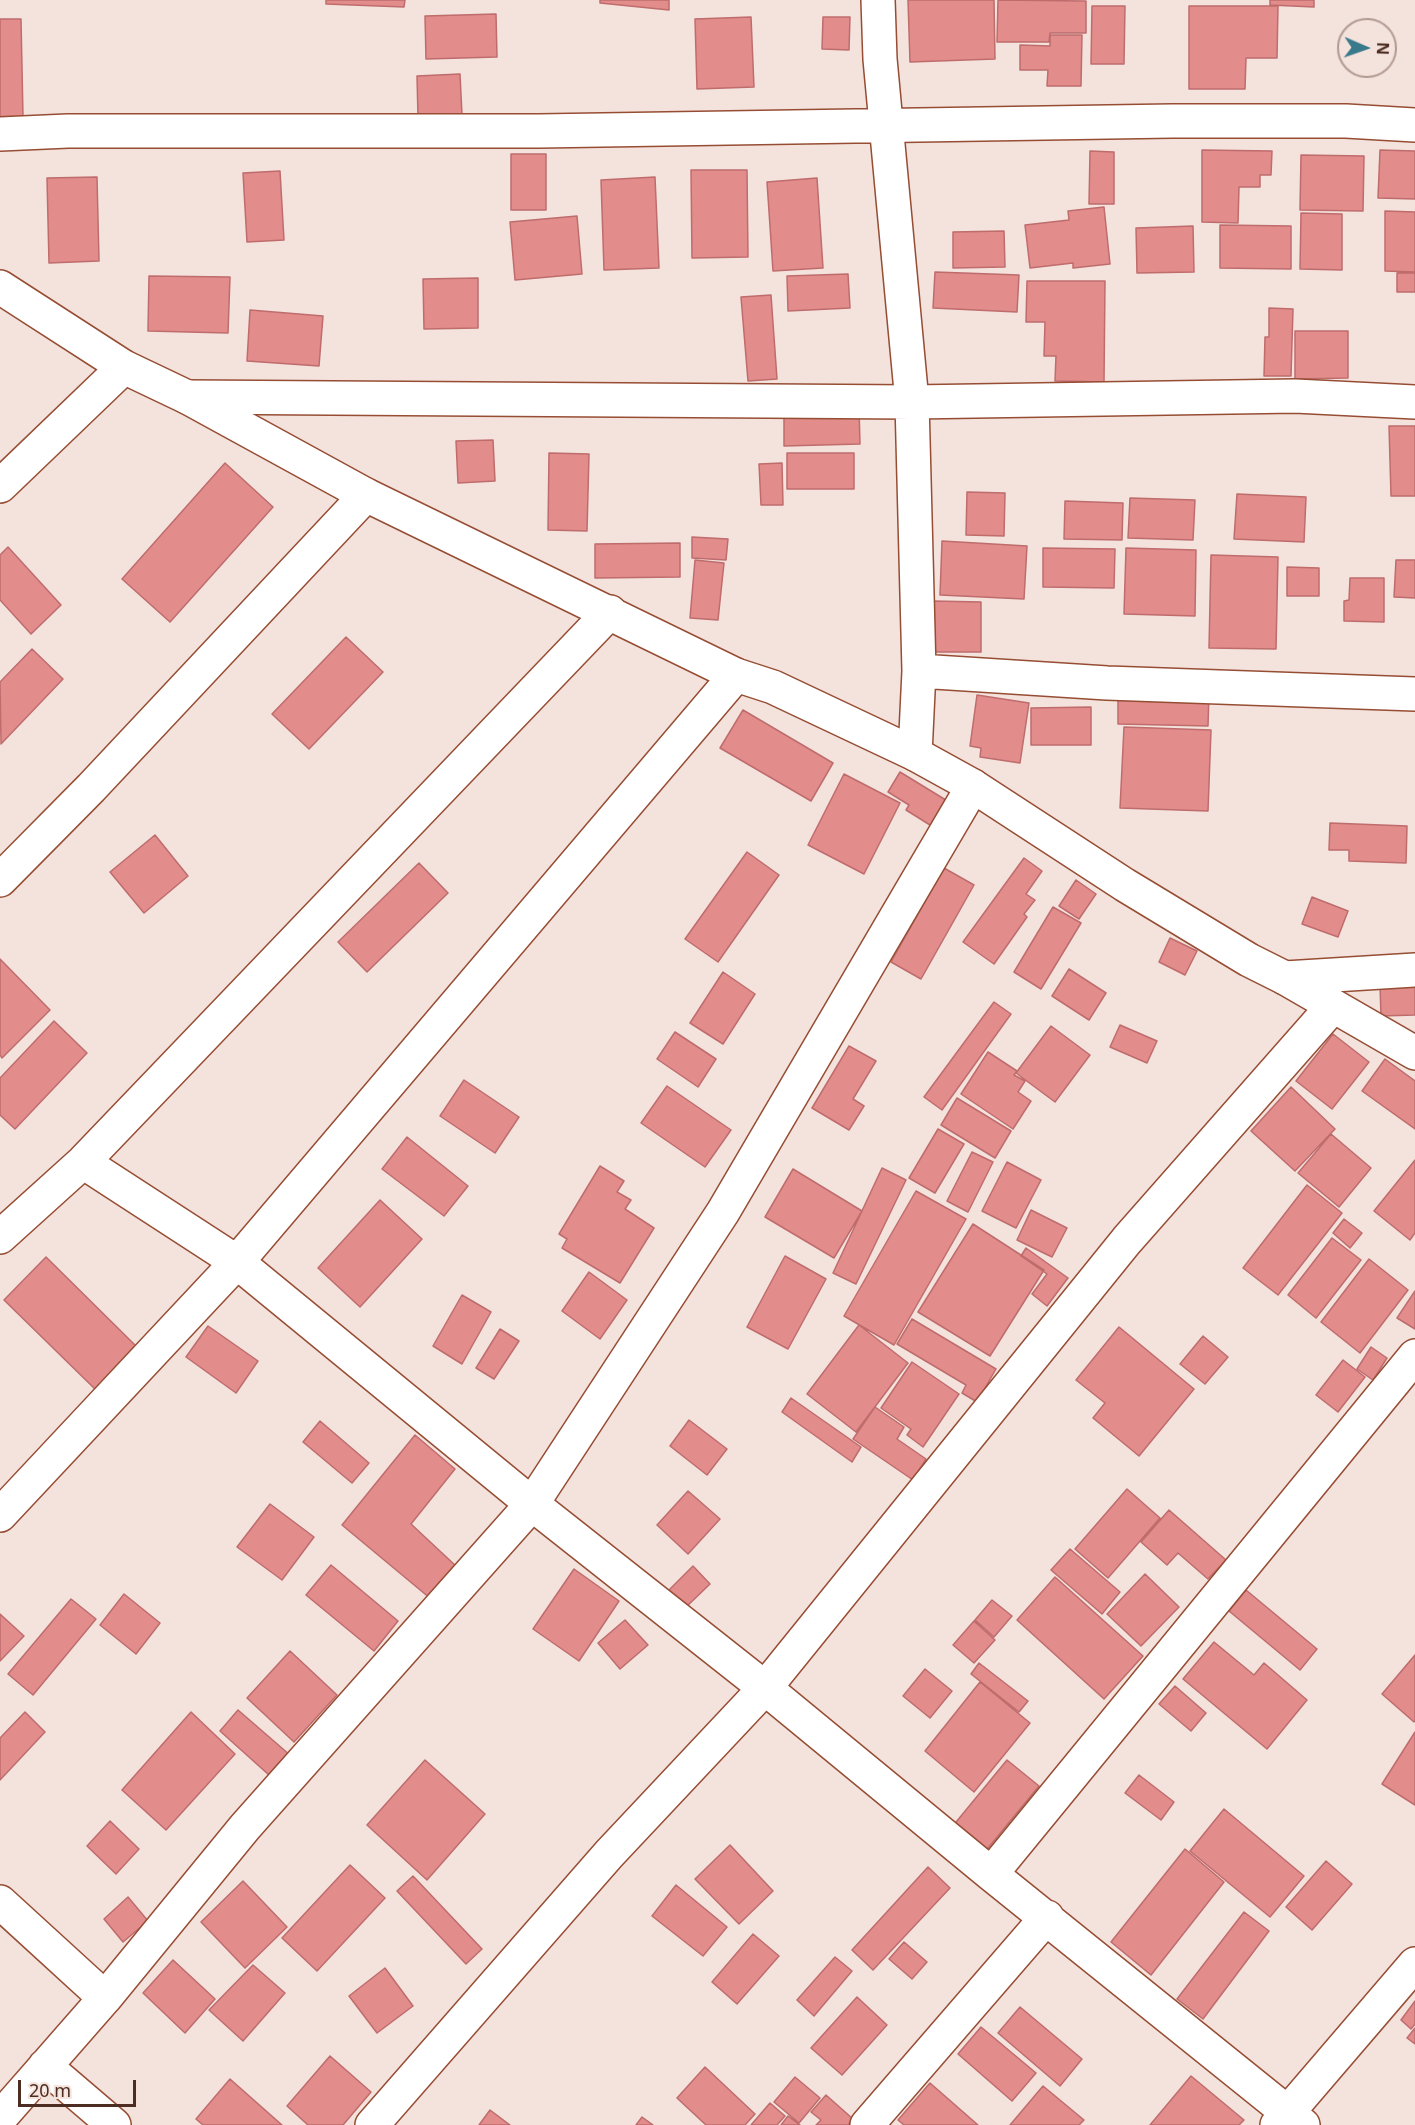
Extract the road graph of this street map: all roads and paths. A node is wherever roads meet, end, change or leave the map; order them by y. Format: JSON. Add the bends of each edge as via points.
{"nodes":[{"id":1,"x":878,"y":0,"type":"edge"},
{"id":2,"x":1415,"y":125,"type":"edge"},
{"id":3,"x":886,"y":126,"type":"junction"},
{"id":4,"x":0,"y":134,"type":"edge"},
{"id":5,"x":0,"y":287,"type":"edge"},
{"id":6,"x":124,"y":367,"type":"junction"},
{"id":7,"x":187,"y":397,"type":"junction"},
{"id":8,"x":912,"y":402,"type":"junction"},
{"id":9,"x":1415,"y":402,"type":"edge"},
{"id":10,"x":0,"y":486,"type":"edge"},
{"id":11,"x":366,"y":495,"type":"junction"},
{"id":12,"x":610,"y":612,"type":"junction"},
{"id":13,"x":919,"y":671,"type":"junction"},
{"id":14,"x":736,"y":675,"type":"junction"},
{"id":15,"x":1415,"y":694,"type":"edge"},
{"id":16,"x":915,"y":754,"type":"junction"},
{"id":17,"x":973,"y":786,"type":"junction"},
{"id":18,"x":0,"y":880,"type":"edge"},
{"id":19,"x":1415,"y":970,"type":"edge"},
{"id":20,"x":1285,"y":978,"type":"junction"},
{"id":21,"x":1333,"y":1006,"type":"junction"},
{"id":22,"x":1415,"y":1053,"type":"edge"},
{"id":23,"x":83,"y":1161,"type":"junction"},
{"id":24,"x":0,"y":1237,"type":"edge"},
{"id":25,"x":237,"y":1262,"type":"junction"},
{"id":26,"x":1415,"y":1356,"type":"edge"},
{"id":27,"x":532,"y":1504,"type":"junction"},
{"id":28,"x":0,"y":1515,"type":"edge"},
{"id":29,"x":765,"y":1688,"type":"junction"},
{"id":30,"x":991,"y":1874,"type":"junction"},
{"id":31,"x":0,"y":1902,"type":"edge"},
{"id":32,"x":1047,"y":1917,"type":"junction"},
{"id":33,"x":1415,"y":1964,"type":"edge"},
{"id":34,"x":105,"y":1998,"type":"junction"},
{"id":35,"x":45,"y":2066,"type":"junction"},
{"id":36,"x":0,"y":2118,"type":"edge"},
{"id":37,"x":1290,"y":2121,"type":"edge"},
{"id":38,"x":114,"y":2125,"type":"edge"},
{"id":39,"x":372,"y":2125,"type":"edge"},
{"id":40,"x":867,"y":2125,"type":"edge"}],
"edges":[{"from":1,"to":3,"type":"street"},
{"from":2,"to":3,"type":"street","via":[[1346,121]]},
{"from":3,"to":4,"type":"street"},
{"from":3,"to":8,"type":"street"},
{"from":5,"to":6,"type":"street"},
{"from":6,"to":7,"type":"street"},
{"from":6,"to":10,"type":"street"},
{"from":7,"to":8,"type":"street"},
{"from":7,"to":11,"type":"street"},
{"from":8,"to":9,"type":"street","via":[[1295,396]]},
{"from":8,"to":13,"type":"street"},
{"from":11,"to":12,"type":"street"},
{"from":11,"to":18,"type":"street"},
{"from":12,"to":14,"type":"street"},
{"from":12,"to":23,"type":"street"},
{"from":13,"to":15,"type":"street","via":[[1107,683]]},
{"from":13,"to":16,"type":"street"},
{"from":14,"to":16,"type":"street","via":[[773,687]]},
{"from":14,"to":25,"type":"street"},
{"from":16,"to":17,"type":"street"},
{"from":17,"to":20,"type":"street","via":[[1135,891]]},
{"from":17,"to":27,"type":"street","via":[[723,1212]]},
{"from":19,"to":20,"type":"street"},
{"from":20,"to":21,"type":"street"},
{"from":21,"to":22,"type":"street"},
{"from":21,"to":29,"type":"street","via":[[1128,1240]]},
{"from":23,"to":24,"type":"street"},
{"from":23,"to":25,"type":"street"},
{"from":25,"to":27,"type":"street"},
{"from":25,"to":28,"type":"street"},
{"from":26,"to":30,"type":"street"},
{"from":27,"to":29,"type":"street"},
{"from":27,"to":34,"type":"street","via":[[252,1818]]},
{"from":29,"to":30,"type":"street"},
{"from":29,"to":39,"type":"street","via":[[609,1854]]},
{"from":30,"to":32,"type":"street"},
{"from":31,"to":34,"type":"street"},
{"from":32,"to":37,"type":"street"},
{"from":32,"to":40,"type":"street"},
{"from":33,"to":37,"type":"street"},
{"from":34,"to":35,"type":"street"},
{"from":35,"to":36,"type":"street"},
{"from":35,"to":38,"type":"street"}]}
